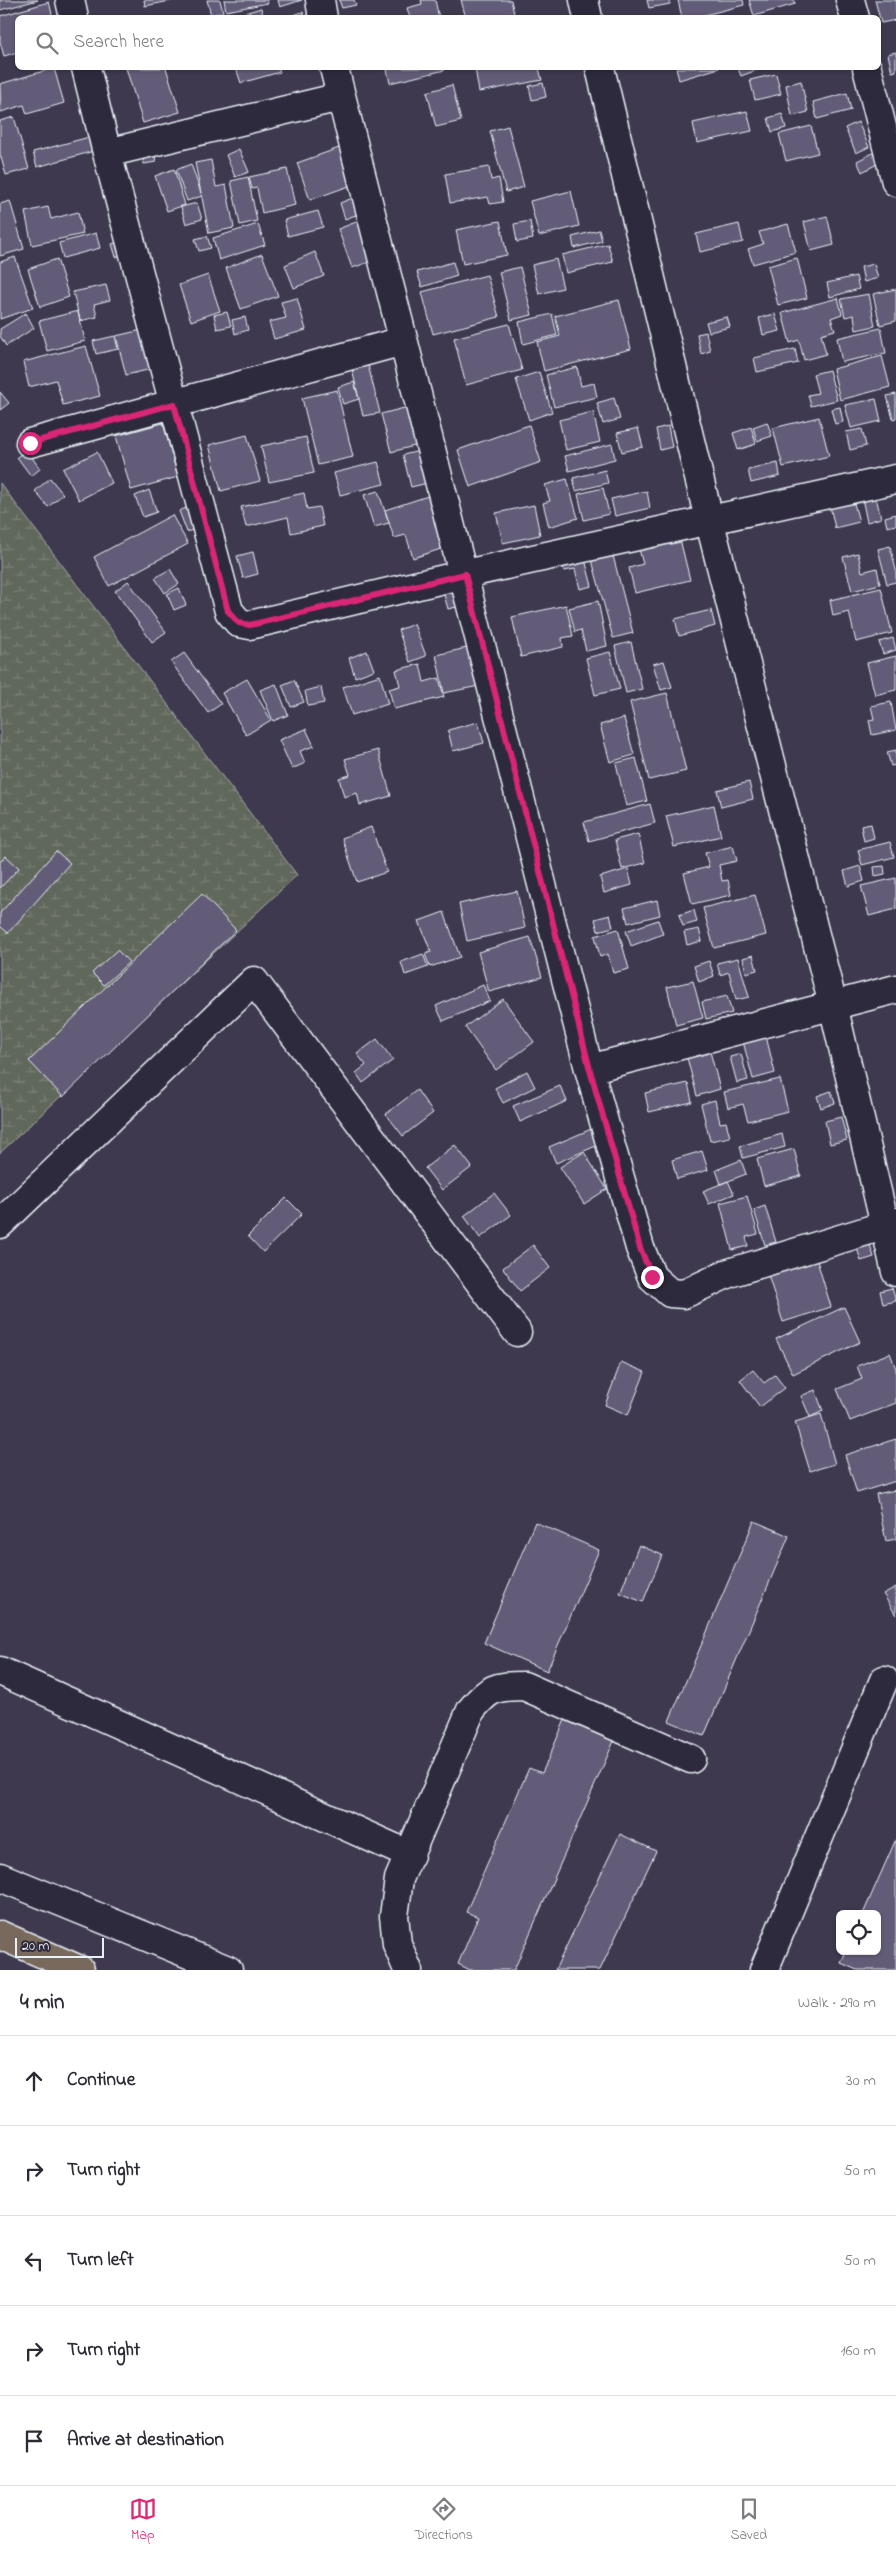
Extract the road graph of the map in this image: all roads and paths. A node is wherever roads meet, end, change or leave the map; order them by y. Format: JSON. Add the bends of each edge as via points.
{"nodes":[{"id":1,"x":70,"y":0,"type":"edge"},
{"id":2,"x":320,"y":0,"type":"edge"},
{"id":3,"x":584,"y":0,"type":"edge"},
{"id":4,"x":850,"y":0,"type":"edge"},
{"id":5,"x":73,"y":15,"type":"edge"},
{"id":6,"x":322,"y":15,"type":"edge"},
{"id":7,"x":587,"y":15,"type":"edge"},
{"id":8,"x":854,"y":15,"type":"edge"},
{"id":9,"x":86,"y":70,"type":"edge"},
{"id":10,"x":334,"y":70,"type":"edge"},
{"id":11,"x":600,"y":70,"type":"edge"},
{"id":12,"x":868,"y":70,"type":"edge"},
{"id":13,"x":340,"y":97,"type":"junction"},
{"id":14,"x":107,"y":153,"type":"junction"},
{"id":15,"x":896,"y":182,"type":"edge"},
{"id":16,"x":403,"y":341,"type":"junction"},
{"id":17,"x":174,"y":404,"type":"junction"},
{"id":18,"x":30,"y":443,"type":"dead end"},
{"id":19,"x":896,"y":479,"type":"edge"},
{"id":20,"x":709,"y":519,"type":"junction"},
{"id":21,"x":465,"y":574,"type":"junction"},
{"id":22,"x":896,"y":989,"type":"edge"},
{"id":23,"x":833,"y":1005,"type":"junction"},
{"id":24,"x":590,"y":1070,"type":"junction"},
{"id":25,"x":0,"y":1224,"type":"edge"},
{"id":26,"x":890,"y":1224,"type":"edge"},
{"id":27,"x":896,"y":1272,"type":"edge"},
{"id":28,"x":517,"y":1332,"type":"dead end"},
{"id":29,"x":0,"y":1671,"type":"edge"},
{"id":30,"x":884,"y":1680,"type":"dead end"},
{"id":31,"x":691,"y":1760,"type":"dead end"},
{"id":32,"x":410,"y":1855,"type":"junction"},
{"id":33,"x":0,"y":1877,"type":"edge"},
{"id":34,"x":0,"y":1935,"type":"edge"},
{"id":35,"x":80,"y":1970,"type":"edge"},
{"id":36,"x":228,"y":1970,"type":"edge"},
{"id":37,"x":408,"y":1970,"type":"edge"},
{"id":38,"x":764,"y":1970,"type":"edge"}],
"edges":[{"from":1,"to":5,"type":"street"},
{"from":2,"to":6,"type":"street"},
{"from":3,"to":7,"type":"street"},
{"from":4,"to":8,"type":"street"},
{"from":9,"to":14,"type":"street"},
{"from":10,"to":13,"type":"street"},
{"from":11,"to":20,"type":"street"},
{"from":12,"to":15,"type":"street"},
{"from":13,"to":14,"type":"street"},
{"from":13,"to":16,"type":"street"},
{"from":14,"to":17,"type":"street"},
{"from":16,"to":17,"type":"street"},
{"from":16,"to":21,"type":"street"},
{"from":17,"to":18,"type":"street"},
{"from":17,"to":21,"type":"street","via":[[228,611],[239,623],[250,625]]},
{"from":19,"to":20,"type":"street"},
{"from":20,"to":21,"type":"street"},
{"from":20,"to":23,"type":"street"},
{"from":21,"to":24,"type":"street"},
{"from":22,"to":23,"type":"street"},
{"from":23,"to":24,"type":"street"},
{"from":23,"to":26,"type":"street"},
{"from":24,"to":26,"type":"street","via":[[640,1248],[652,1277],[670,1293],[684,1294],[730,1273]]},
{"from":25,"to":28,"type":"street","via":[[254,981]]},
{"from":26,"to":27,"type":"street"},
{"from":29,"to":32,"type":"street"},
{"from":30,"to":38,"type":"street"},
{"from":31,"to":32,"type":"street","via":[[524,1686],[502,1686],[486,1692],[471,1710]]},
{"from":32,"to":37,"type":"street","via":[[399,1879],[394,1916],[397,1944]]},
{"from":33,"to":36,"type":"street"},
{"from":34,"to":35,"type":"main road"}]}
